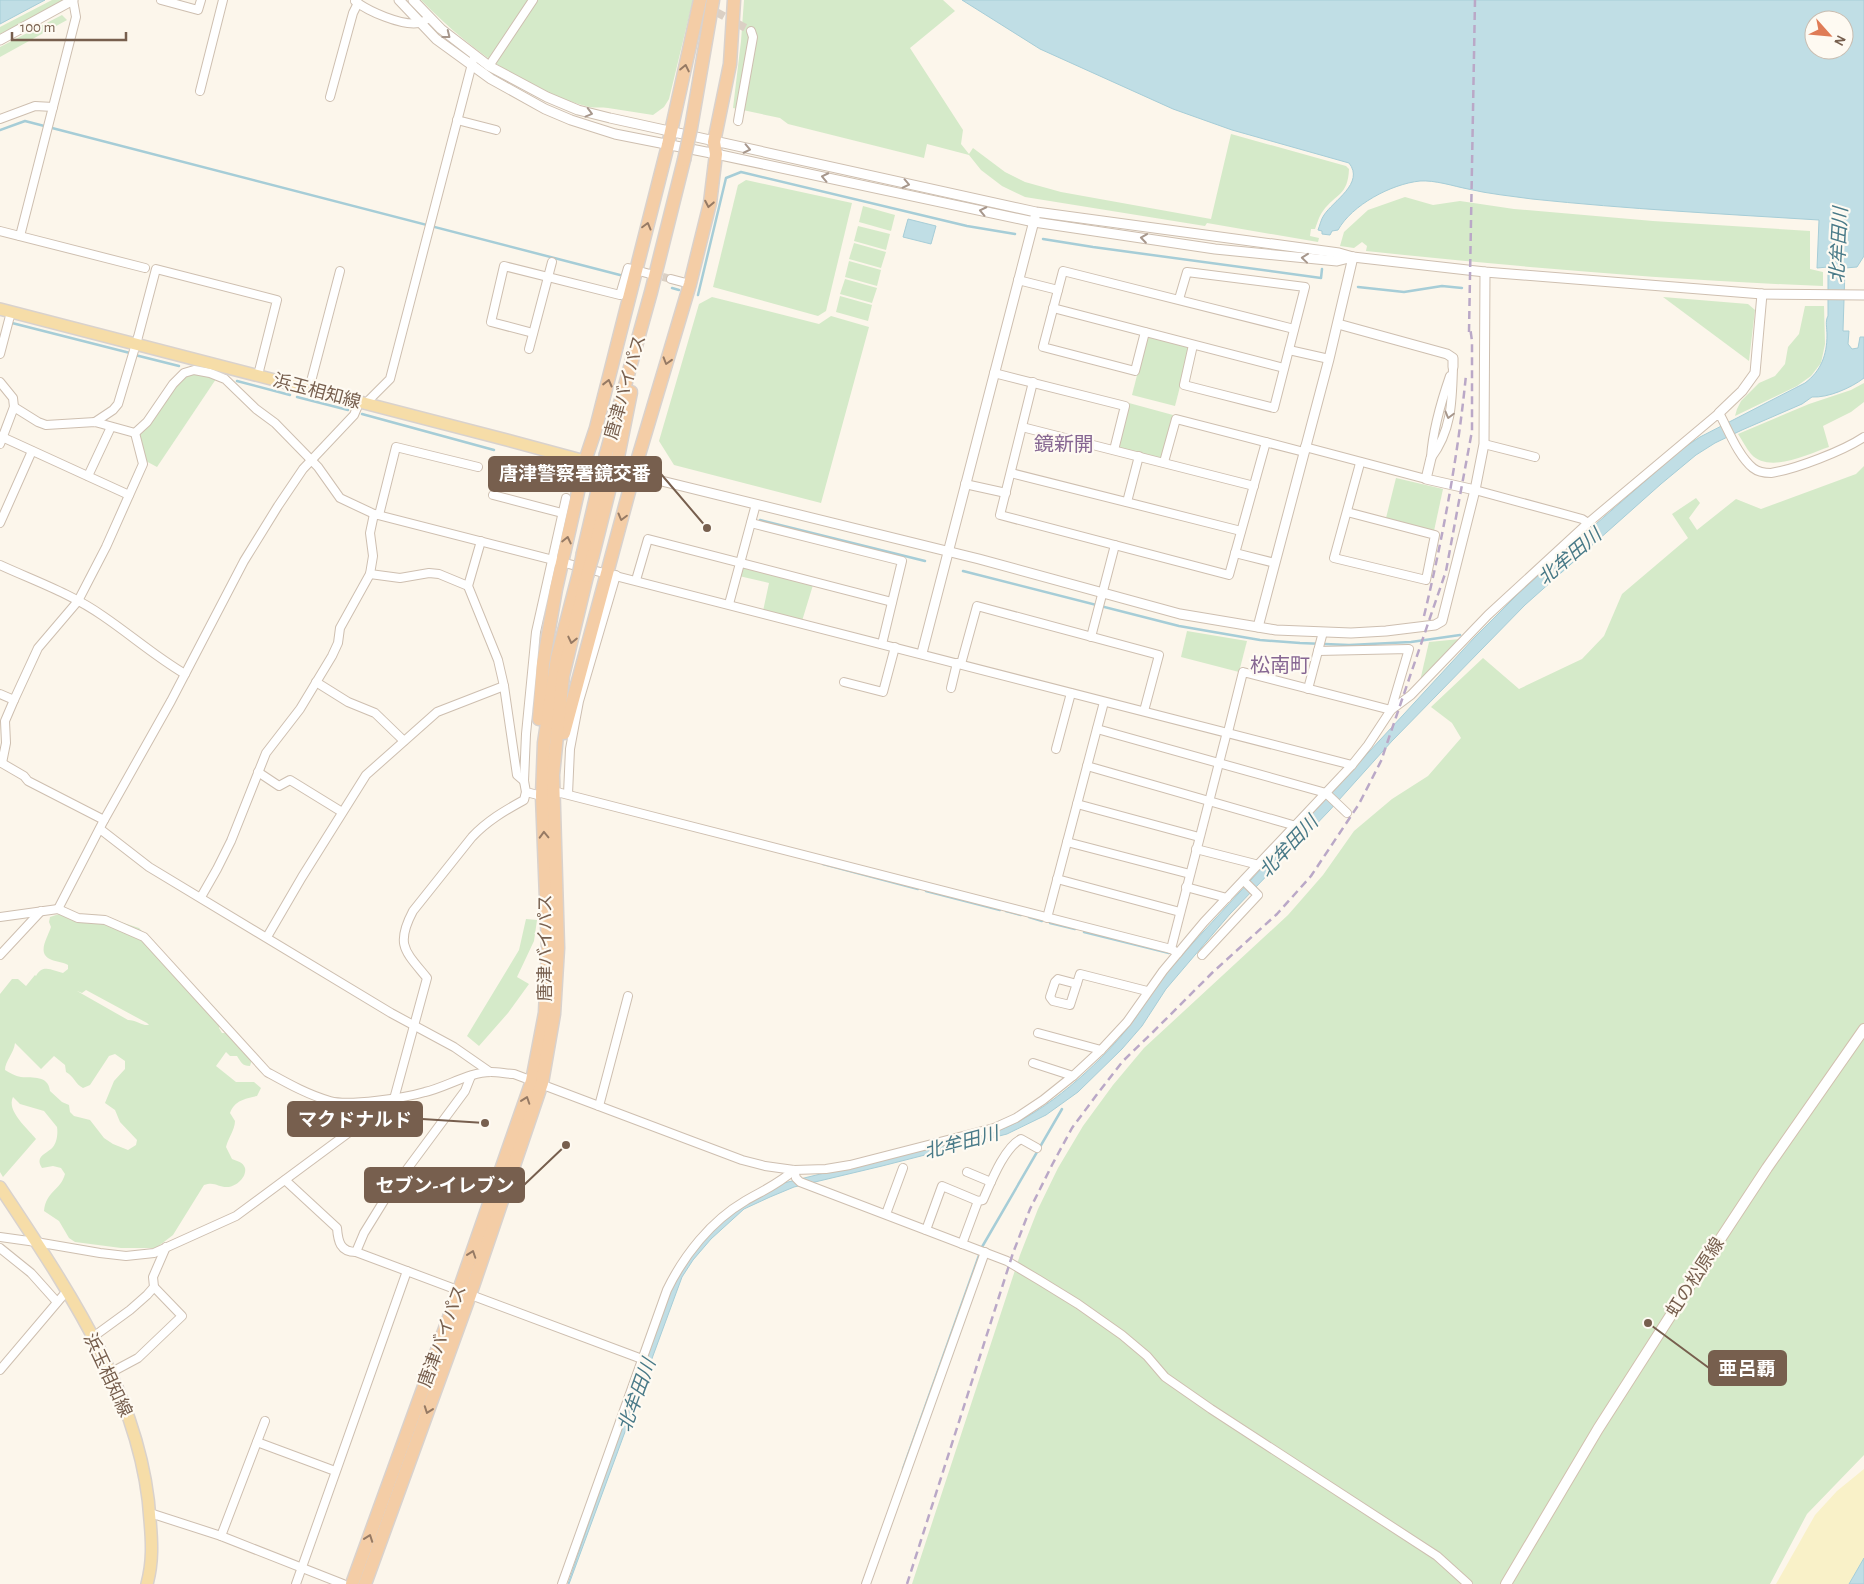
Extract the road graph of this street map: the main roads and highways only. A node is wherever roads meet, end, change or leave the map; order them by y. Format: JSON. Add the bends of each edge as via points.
{"nodes":[{"id":1,"x":700,"y":0,"type":"edge"},
{"id":2,"x":714,"y":0,"type":"edge"},
{"id":3,"x":734,"y":0,"type":"edge"},
{"id":4,"x":6,"y":311,"type":"edge"},
{"id":5,"x":585,"y":461,"type":"junction"},
{"id":6,"x":633,"y":474,"type":"junction"},
{"id":7,"x":548,"y":777,"type":"junction"},
{"id":8,"x":1864,"y":1029,"type":"edge"},
{"id":9,"x":0,"y":1187,"type":"edge"},
{"id":10,"x":464,"y":1293,"type":"junction"},
{"id":11,"x":147,"y":1584,"type":"edge"},
{"id":12,"x":352,"y":1584,"type":"edge"},
{"id":13,"x":365,"y":1584,"type":"edge"},
{"id":14,"x":1506,"y":1584,"type":"edge"}],
"edges":[{"from":5,"to":1,"type":"highway","one_way":true,"via":[[670,139]]},
{"from":2,"to":7,"type":"highway","name":"唐津バイパス","bridge":true,"via":[[684,160],[583,574],[557,658],[544,742]]},
{"from":3,"to":6,"type":"highway","one_way":true,"via":[[730,64],[715,148],[710,203],[690,284]]},
{"from":4,"to":5,"type":"main road","name":"浜玉相知線"},
{"from":5,"to":6,"type":"main road","name":"浜玉相知線"},
{"from":7,"to":5,"type":"highway","one_way":true,"via":[[538,748],[543,664],[557,560]]},
{"from":6,"to":7,"type":"highway","one_way":true,"via":[[611,574]]},
{"from":7,"to":10,"type":"highway","name":"唐津バイパス","via":[[558,948],[554,1014],[537,1082]]},
{"from":8,"to":14,"type":"main road","name":"虹の松原線","via":[[1694,1279],[1598,1429]]},
{"from":9,"to":11,"type":"main road","name":"浜玉相知線","via":[[93,1337],[136,1440],[150,1513],[152,1556]]},
{"from":12,"to":10,"type":"highway","name":"唐津バイパス","one_way":true},
{"from":10,"to":13,"type":"highway","name":"唐津バイパス","one_way":true}]}
